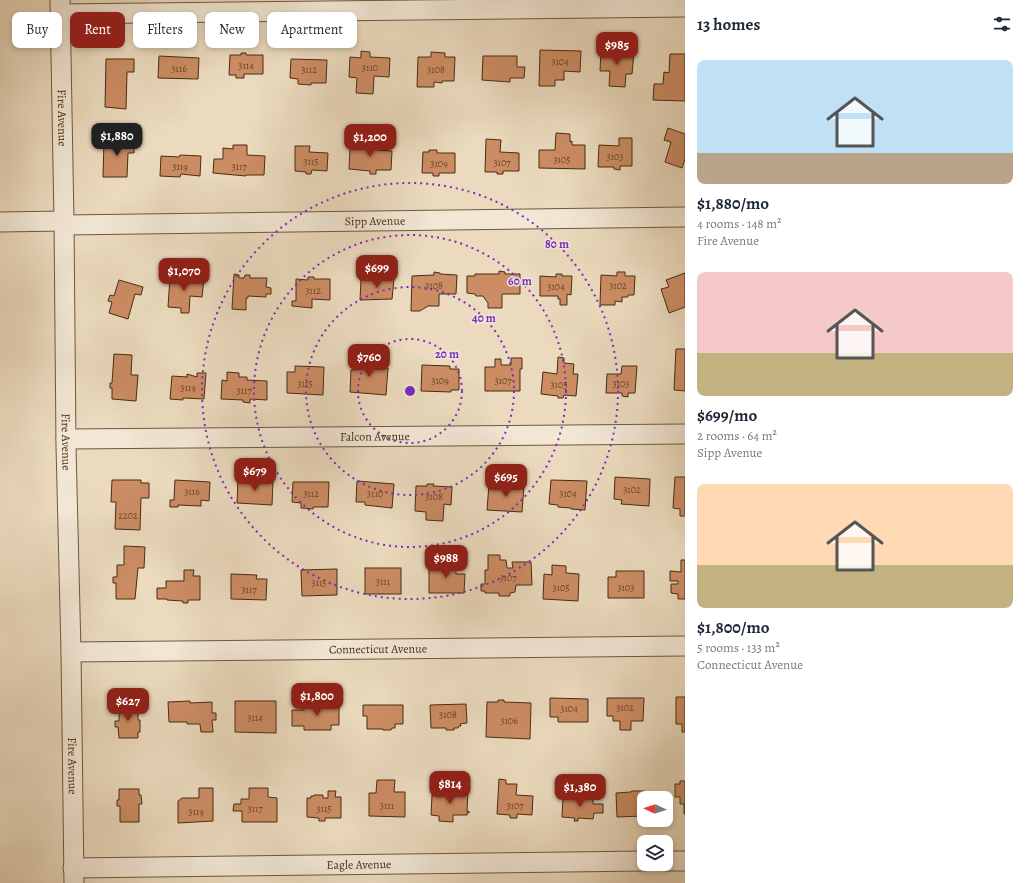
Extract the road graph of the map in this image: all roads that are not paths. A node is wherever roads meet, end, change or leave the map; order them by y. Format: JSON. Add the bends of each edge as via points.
{"nodes":[{"id":1,"x":60,"y":7,"type":"edge"},
{"id":2,"x":685,"y":7,"type":"edge"},
{"id":3,"x":685,"y":217,"type":"edge"},
{"id":4,"x":0,"y":222,"type":"edge"},
{"id":5,"x":64,"y":223,"type":"junction"},
{"id":6,"x":685,"y":434,"type":"edge"},
{"id":7,"x":66,"y":439,"type":"junction"},
{"id":8,"x":685,"y":646,"type":"edge"},
{"id":9,"x":71,"y":652,"type":"junction"},
{"id":10,"x":637,"y":861,"type":"edge"},
{"id":11,"x":673,"y":861,"type":"edge"},
{"id":12,"x":685,"y":861,"type":"edge"},
{"id":13,"x":74,"y":876,"type":"edge"}],
"edges":[{"from":1,"to":2,"type":"street"},
{"from":1,"to":5,"type":"street","name":"Fire Avenue"},
{"from":3,"to":5,"type":"street","name":"Sipp Avenue"},
{"from":4,"to":5,"type":"street","name":"Sipp Avenue"},
{"from":5,"to":7,"type":"street","name":"Fire Avenue"},
{"from":6,"to":7,"type":"street","name":"Falcon Avenue"},
{"from":7,"to":9,"type":"street","name":"Fire Avenue"},
{"from":8,"to":9,"type":"street","name":"Connecticut Avenue"},
{"from":9,"to":13,"type":"street","name":"Fire Avenue"},
{"from":10,"to":13,"type":"street","name":"Eagle Avenue"},
{"from":11,"to":12,"type":"street"}]}
